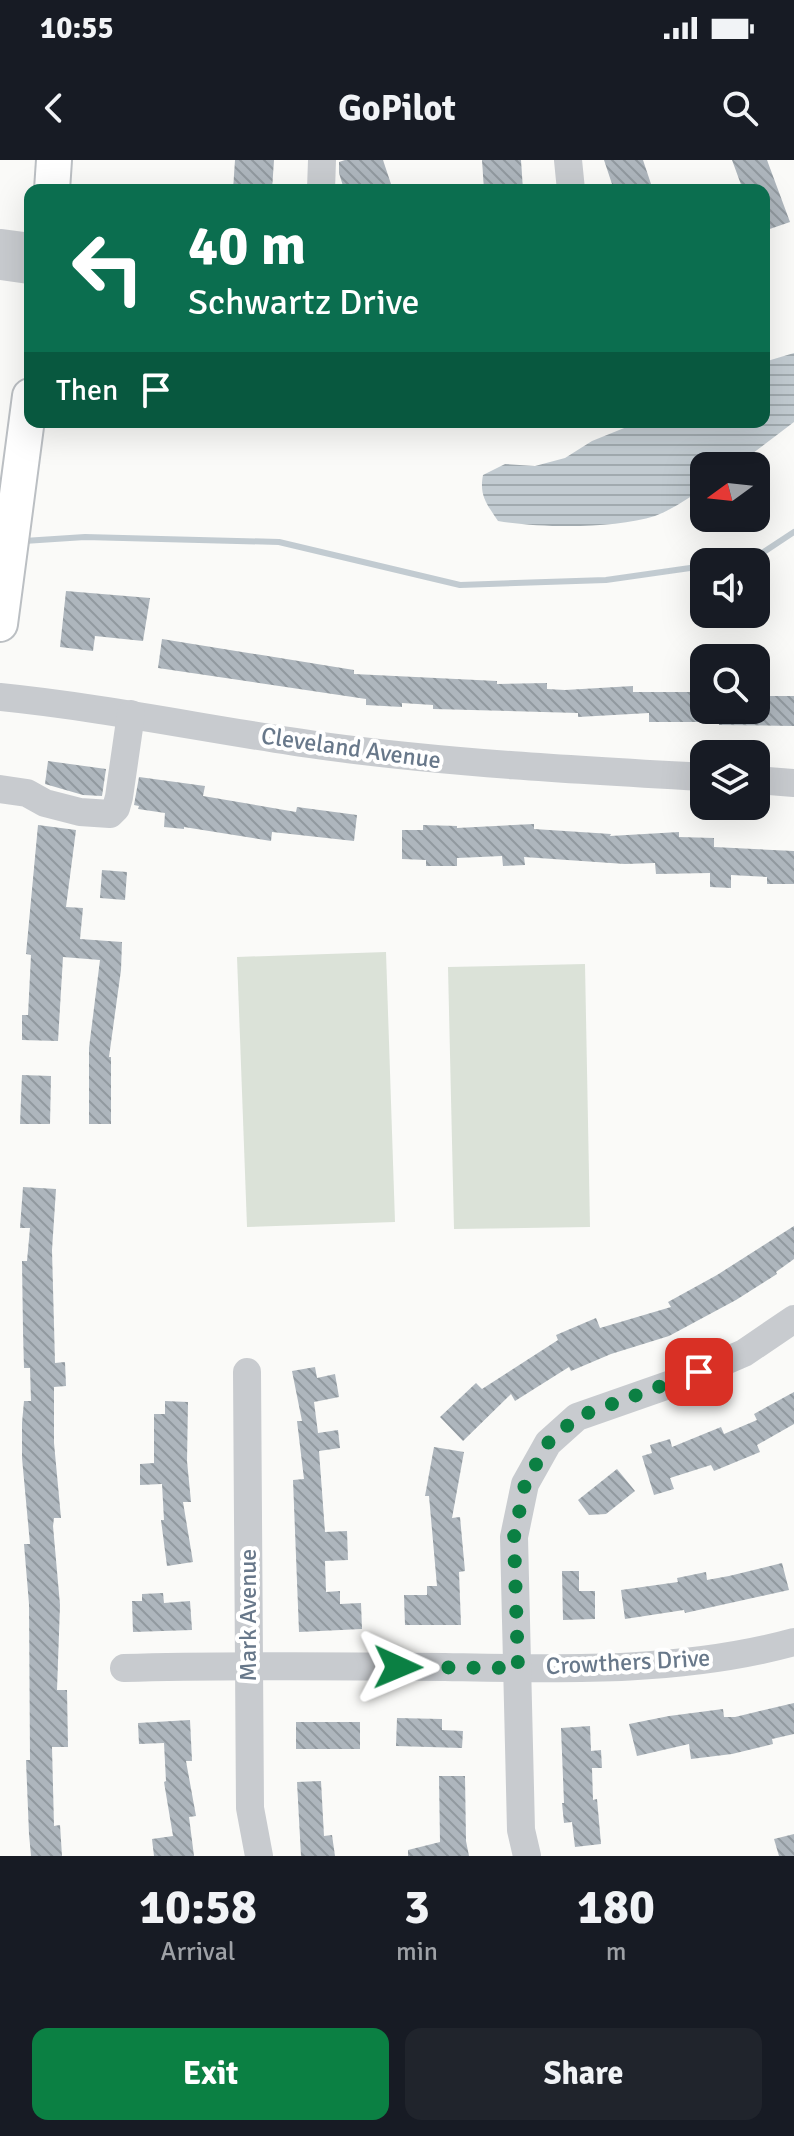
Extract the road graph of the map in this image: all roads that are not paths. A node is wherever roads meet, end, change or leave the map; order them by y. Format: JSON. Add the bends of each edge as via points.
{"nodes":[{"id":1,"x":54,"y":160,"type":"edge"},
{"id":2,"x":322,"y":160,"type":"edge"},
{"id":3,"x":568,"y":160,"type":"edge"},
{"id":4,"x":52,"y":184,"type":"edge"},
{"id":5,"x":321,"y":184,"type":"edge"},
{"id":6,"x":570,"y":184,"type":"edge"},
{"id":7,"x":0,"y":243,"type":"edge"},
{"id":8,"x":24,"y":246,"type":"edge"},
{"id":9,"x":0,"y":266,"type":"edge"},
{"id":10,"x":24,"y":269,"type":"edge"},
{"id":11,"x":26,"y":428,"type":"edge"},
{"id":12,"x":0,"y":624,"type":"edge"},
{"id":13,"x":0,"y":697,"type":"edge"},
{"id":14,"x":131,"y":714,"type":"junction"},
{"id":15,"x":690,"y":776,"type":"edge"},
{"id":16,"x":770,"y":781,"type":"edge"},
{"id":17,"x":794,"y":783,"type":"edge"},
{"id":18,"x":0,"y":789,"type":"edge"},
{"id":19,"x":794,"y":1319,"type":"edge"},
{"id":20,"x":247,"y":1372,"type":"dead end"},
{"id":21,"x":794,"y":1642,"type":"edge"},
{"id":22,"x":247,"y":1665,"type":"junction"},
{"id":23,"x":124,"y":1668,"type":"dead end"},
{"id":24,"x":518,"y":1668,"type":"junction"},
{"id":25,"x":259,"y":1856,"type":"edge"},
{"id":26,"x":527,"y":1856,"type":"edge"}],
"edges":[{"from":1,"to":4,"type":"main road"},
{"from":2,"to":5,"type":"street"},
{"from":3,"to":6,"type":"street"},
{"from":7,"to":8,"type":"street"},
{"from":9,"to":10,"type":"street"},
{"from":11,"to":12,"type":"main road"},
{"from":13,"to":14,"type":"street","name":"Cleveland Avenue"},
{"from":14,"to":15,"type":"street","name":"Cleveland Avenue","via":[[473,764]]},
{"from":14,"to":18,"type":"street","via":[[119,797],[110,814],[80,812]]},
{"from":16,"to":17,"type":"street"},
{"from":19,"to":24,"type":"street","via":[[744,1353],[577,1417],[548,1443],[525,1484],[514,1537]]},
{"from":20,"to":22,"type":"street","name":"Mark Avenue"},
{"from":21,"to":24,"type":"street","name":"Crowthers Drive","via":[[680,1663]]},
{"from":22,"to":23,"type":"street","name":"Crowthers Drive"},
{"from":22,"to":24,"type":"street","name":"Crowthers Drive"},
{"from":22,"to":25,"type":"street","name":"Mark Avenue","via":[[250,1808]]},
{"from":24,"to":26,"type":"street","via":[[521,1830]]}]}
